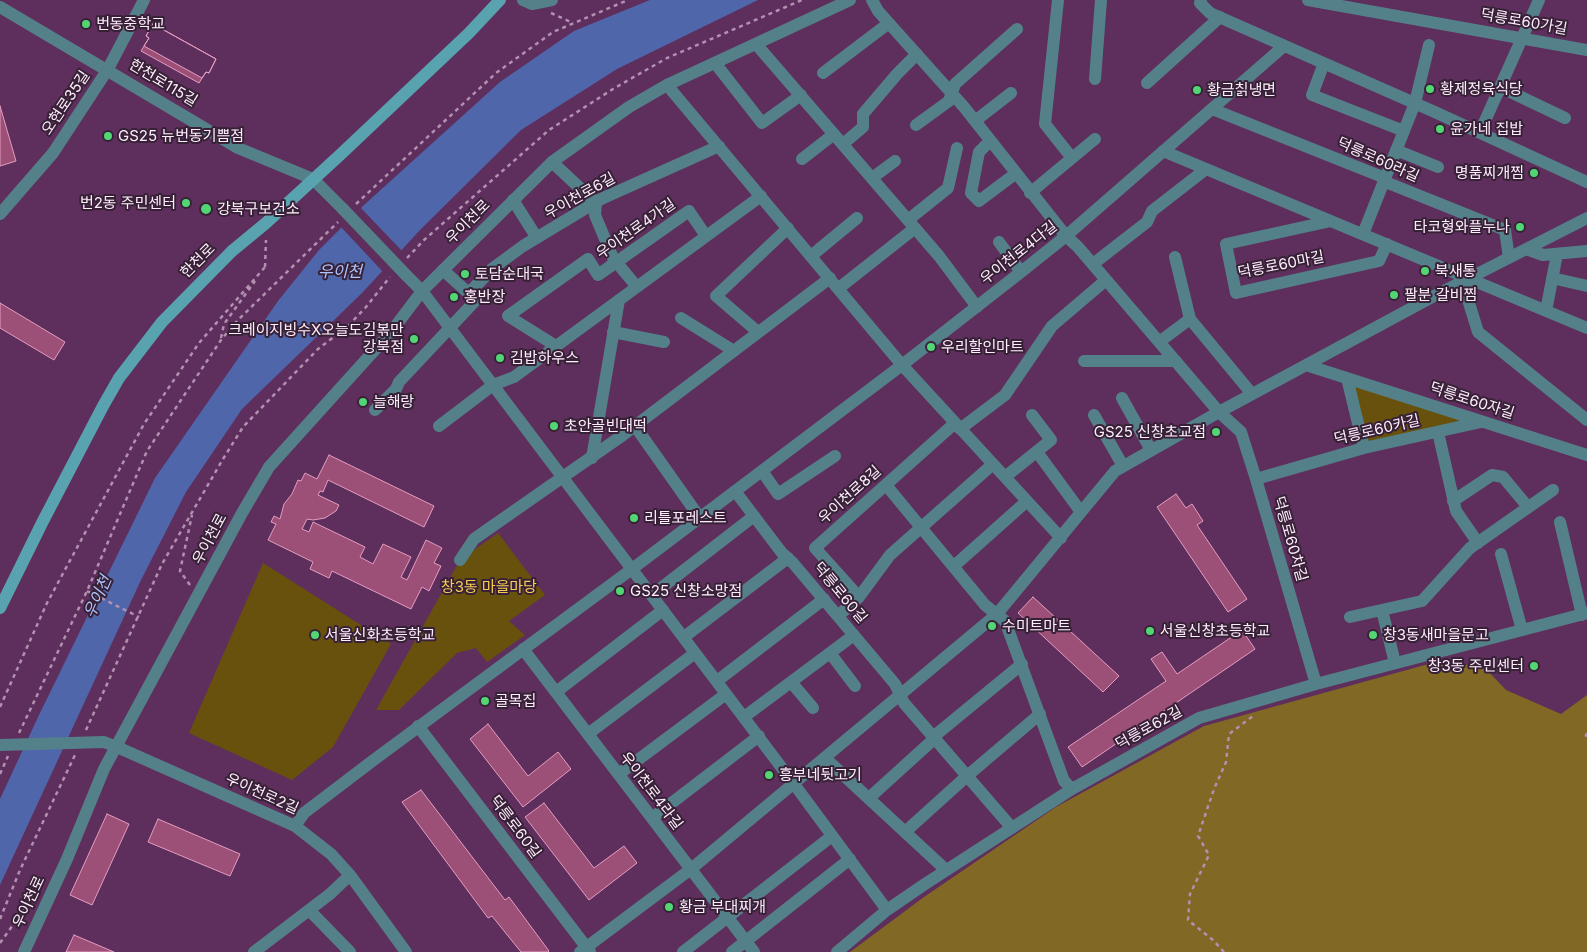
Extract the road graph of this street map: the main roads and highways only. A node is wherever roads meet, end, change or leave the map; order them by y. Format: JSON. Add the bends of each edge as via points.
{"nodes":[{"id":1,"x":500,"y":0,"type":"edge"},
{"id":2,"x":0,"y":608,"type":"edge"}],
"edges":[{"from":1,"to":2,"type":"main road","name":"한천로","via":[[469,33],[232,251],[162,322],[119,378]]}]}
